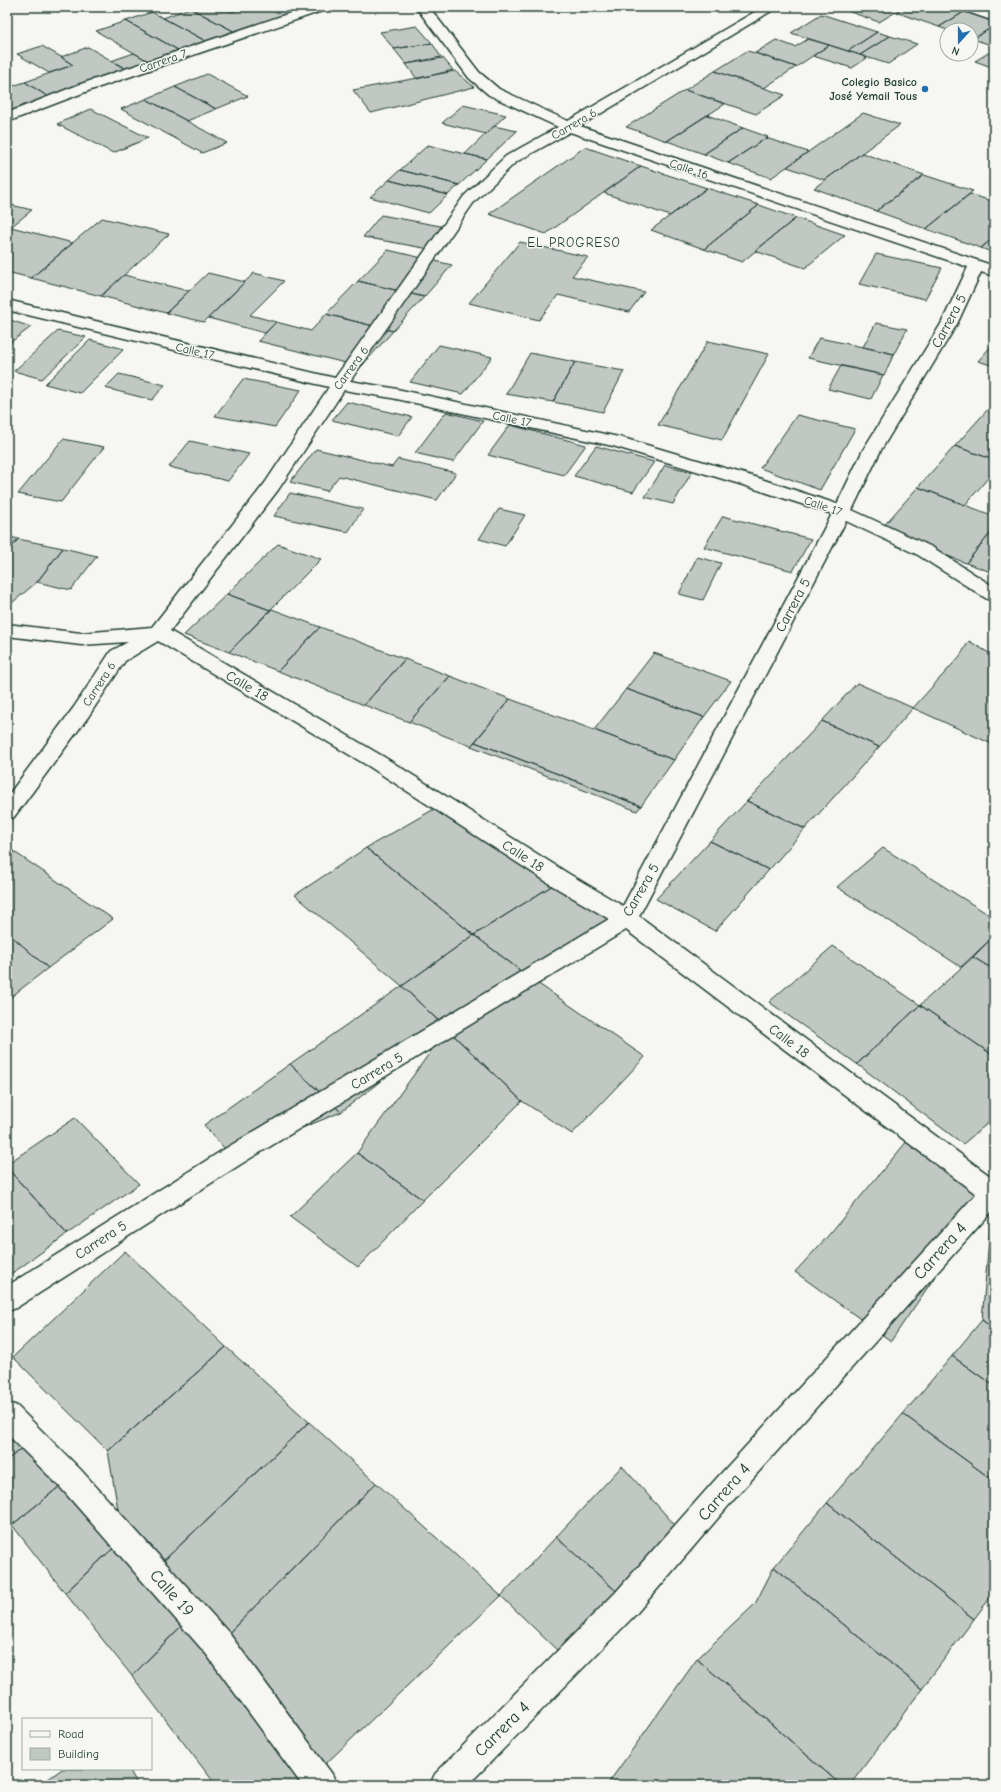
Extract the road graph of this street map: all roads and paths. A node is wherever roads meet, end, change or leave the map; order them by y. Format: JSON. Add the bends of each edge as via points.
{"nodes":[{"id":1,"x":320,"y":7,"type":"edge"},
{"id":2,"x":422,"y":7,"type":"edge"},
{"id":3,"x":772,"y":7,"type":"edge"},
{"id":4,"x":967,"y":7,"type":"edge"},
{"id":5,"x":994,"y":17,"type":"edge"},
{"id":6,"x":7,"y":118,"type":"edge"},
{"id":7,"x":569,"y":127,"type":"junction"},
{"id":8,"x":986,"y":268,"type":"edge"},
{"id":9,"x":7,"y":305,"type":"edge"},
{"id":10,"x":339,"y":384,"type":"junction"},
{"id":11,"x":842,"y":512,"type":"junction"},
{"id":12,"x":994,"y":596,"type":"edge"},
{"id":13,"x":7,"y":630,"type":"edge"},
{"id":14,"x":158,"y":633,"type":"junction"},
{"id":15,"x":7,"y":812,"type":"edge"},
{"id":16,"x":627,"y":918,"type":"junction"},
{"id":17,"x":994,"y":1192,"type":"edge"},
{"id":18,"x":7,"y":1300,"type":"edge"},
{"id":19,"x":7,"y":1415,"type":"edge"},
{"id":20,"x":321,"y":1785,"type":"edge"},
{"id":21,"x":446,"y":1785,"type":"edge"}],
"edges":[{"from":1,"to":6,"type":"street","name":"Carrera 7","via":[[83,88]]},
{"from":2,"to":7,"type":"street","name":"Calle 16","via":[[474,75],[494,92]]},
{"from":3,"to":7,"type":"street","name":"Carrera 6"},
{"from":4,"to":5,"type":"street"},
{"from":7,"to":8,"type":"street","name":"Calle 16"},
{"from":7,"to":10,"type":"street","name":"Carrera 6","via":[[511,159],[469,199]]},
{"from":8,"to":11,"type":"street","name":"Carrera 5","via":[[872,450]]},
{"from":9,"to":10,"type":"street","name":"Calle 17"},
{"from":10,"to":11,"type":"street","name":"Calle 17","via":[[392,393],[617,442]]},
{"from":10,"to":14,"type":"street","name":"Carrera 6","via":[[272,486]]},
{"from":11,"to":12,"type":"street","name":"Calle 17","via":[[925,551]]},
{"from":11,"to":16,"type":"street","name":"Carrera 5"},
{"from":13,"to":14,"type":"street","via":[[81,639]]},
{"from":14,"to":15,"type":"street","name":"Carrera 6","via":[[118,656],[81,712]]},
{"from":14,"to":16,"type":"street","name":"Calle 18","via":[[377,762],[562,880]]},
{"from":16,"to":17,"type":"street","name":"Calle 18"},
{"from":16,"to":18,"type":"street","name":"Carrera 5","via":[[232,1157]]},
{"from":17,"to":21,"type":"street","name":"Carrera 4","via":[[628,1601]]},
{"from":19,"to":20,"type":"street","name":"Calle 19","via":[[70,1478],[218,1644]]}]}
